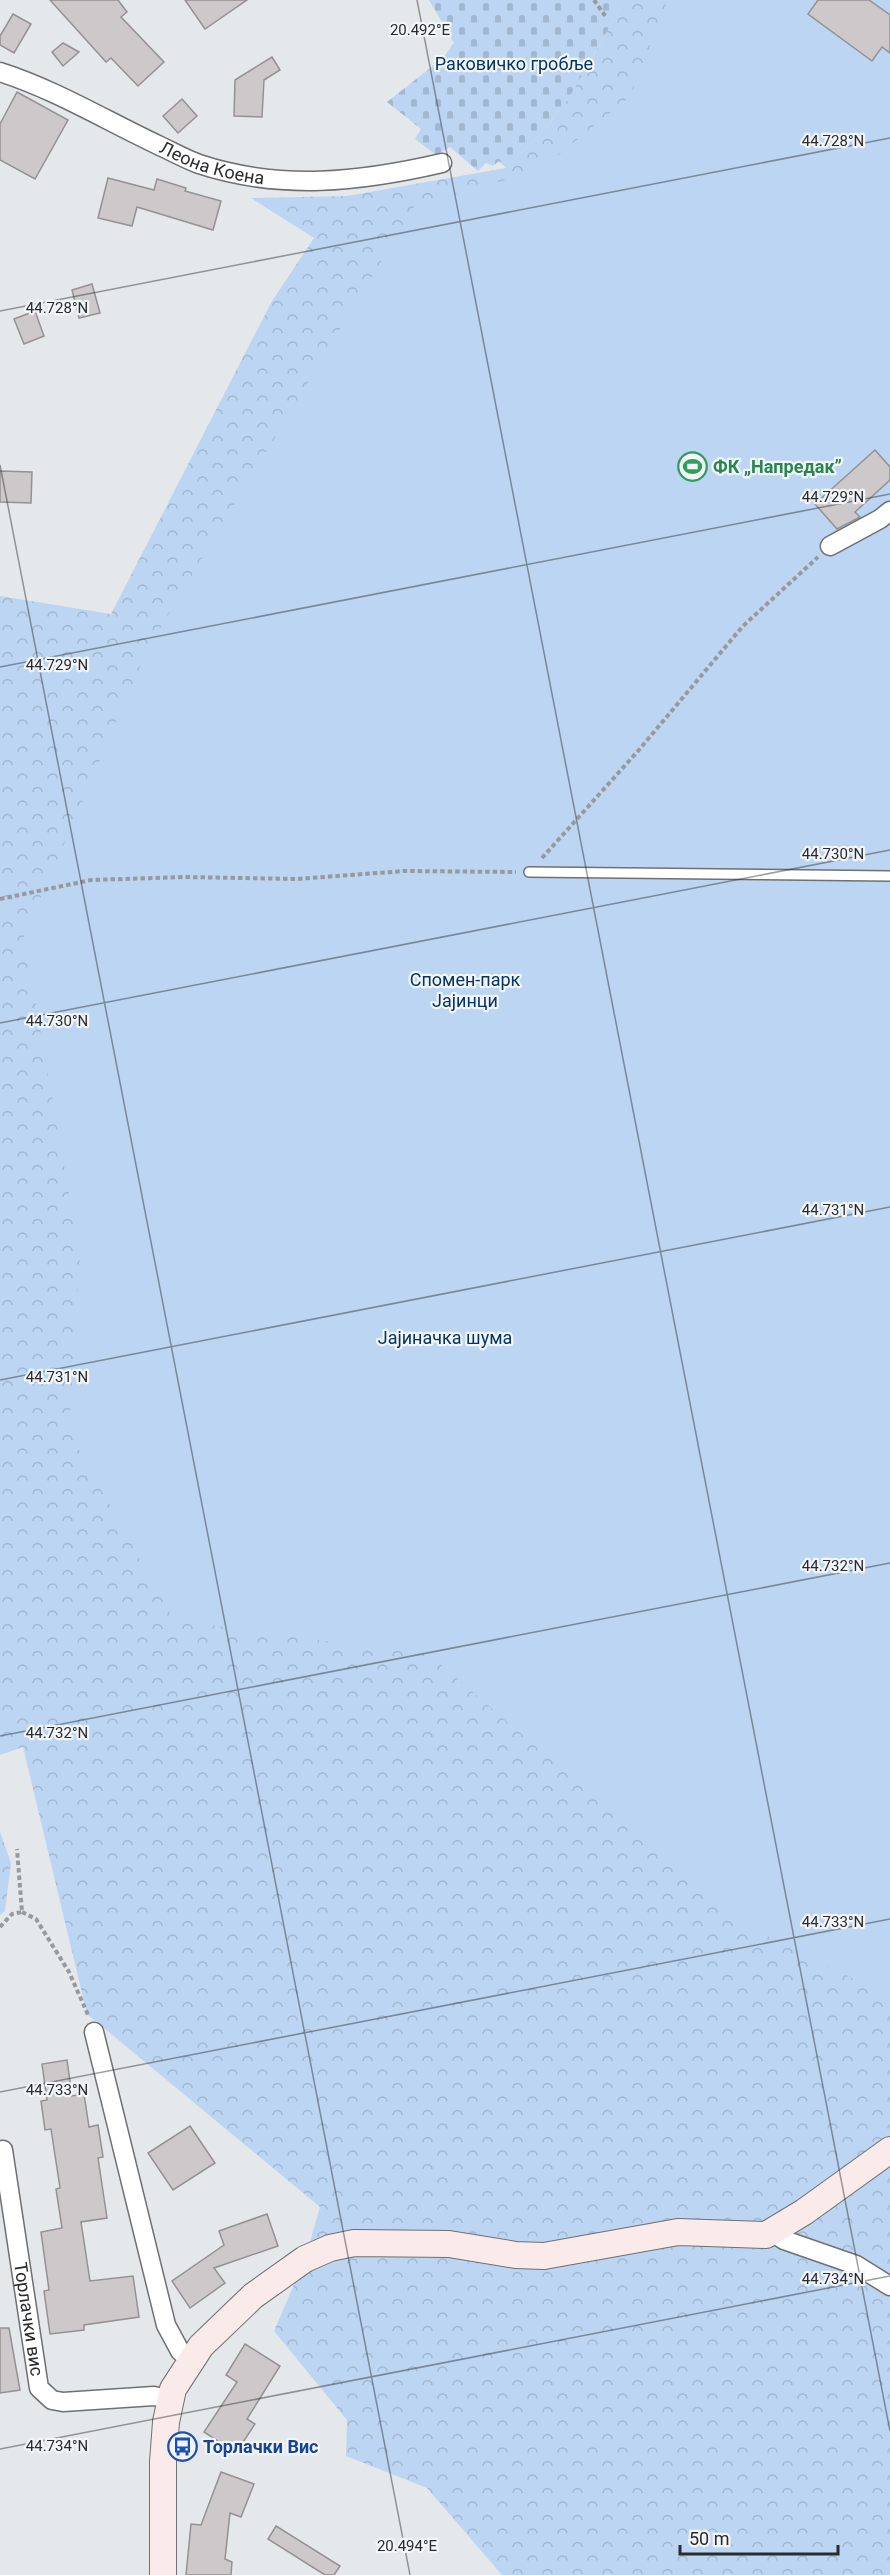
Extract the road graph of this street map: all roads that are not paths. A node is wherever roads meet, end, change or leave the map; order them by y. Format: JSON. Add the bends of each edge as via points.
{"nodes":[{"id":1,"x":0,"y":72,"type":"edge"},
{"id":2,"x":442,"y":163,"type":"dead end"},
{"id":3,"x":890,"y":511,"type":"edge"},
{"id":4,"x":830,"y":546,"type":"road end"},
{"id":5,"x":529,"y":873,"type":"road end"},
{"id":6,"x":890,"y":876,"type":"edge"},
{"id":7,"x":94,"y":2032,"type":"road end"},
{"id":8,"x":3,"y":2150,"type":"dead end"},
{"id":9,"x":890,"y":2150,"type":"edge"},
{"id":10,"x":772,"y":2232,"type":"junction"},
{"id":11,"x":890,"y":2286,"type":"edge"},
{"id":12,"x":190,"y":2360,"type":"junction"},
{"id":13,"x":170,"y":2399,"type":"junction"},
{"id":14,"x":163,"y":2575,"type":"edge"}],
"edges":[{"from":1,"to":2,"type":"street","name":"Леона Коена","via":[[36,84],[198,164],[260,179],[336,182]]},
{"from":3,"to":4,"type":"street"},
{"from":5,"to":6,"type":"lane"},
{"from":7,"to":12,"type":"street","via":[[166,2325]]},
{"from":8,"to":13,"type":"street","name":"Торлачки вис","via":[[39,2388],[52,2400],[63,2402],[154,2396]]},
{"from":9,"to":10,"type":"street"},
{"from":10,"to":11,"type":"street","via":[[784,2240],[856,2265]]},
{"from":10,"to":12,"type":"street","via":[[678,2232],[544,2256],[449,2244],[354,2243],[330,2248],[280,2274]]},
{"from":12,"to":13,"type":"street"},
{"from":13,"to":14,"type":"street","via":[[163,2462]]}]}
